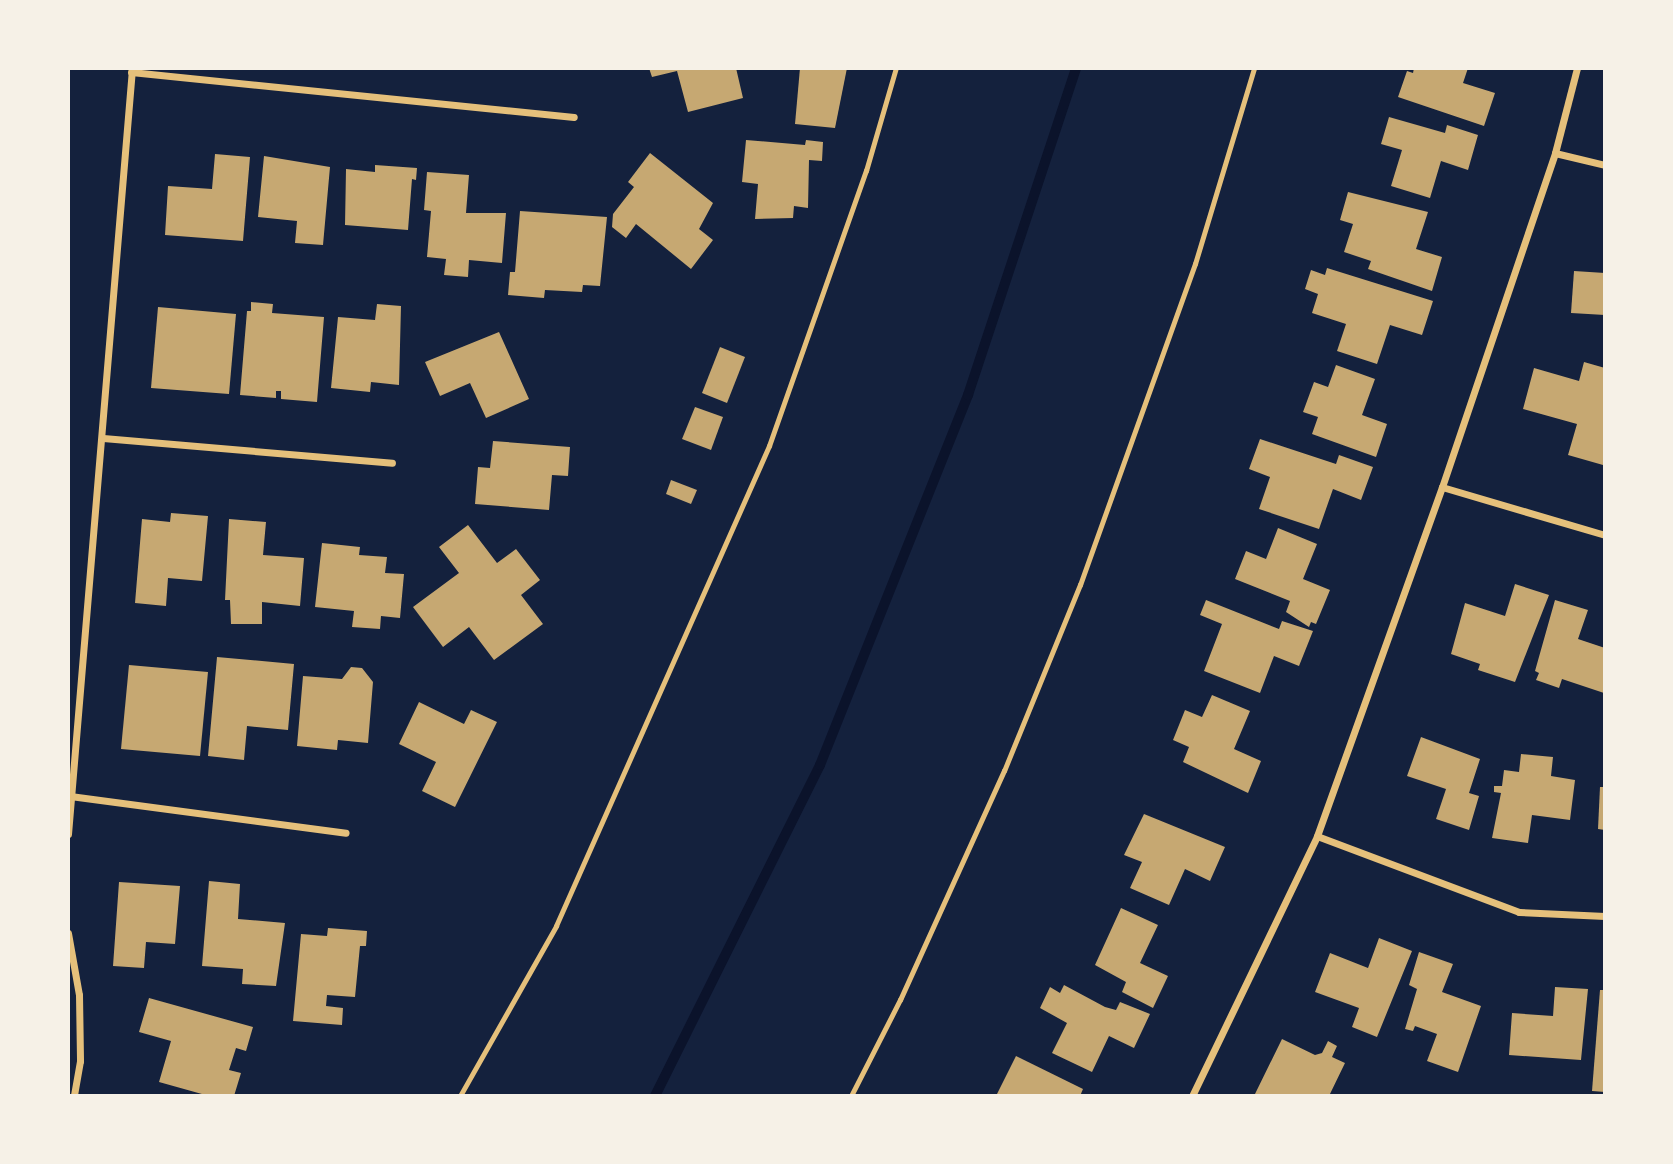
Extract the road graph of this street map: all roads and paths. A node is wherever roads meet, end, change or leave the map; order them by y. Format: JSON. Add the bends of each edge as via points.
{"nodes":[{"id":1,"x":896,"y":68,"type":"edge"},
{"id":2,"x":1254,"y":68,"type":"edge"},
{"id":3,"x":1577,"y":68,"type":"edge"},
{"id":4,"x":132,"y":70,"type":"edge"},
{"id":5,"x":574,"y":117,"type":"dead end"},
{"id":6,"x":1555,"y":153,"type":"junction"},
{"id":7,"x":1605,"y":165,"type":"edge"},
{"id":8,"x":103,"y":438,"type":"junction"},
{"id":9,"x":392,"y":463,"type":"dead end"},
{"id":10,"x":1442,"y":487,"type":"junction"},
{"id":11,"x":1605,"y":535,"type":"edge"},
{"id":12,"x":70,"y":796,"type":"edge"},
{"id":13,"x":346,"y":832,"type":"dead end"},
{"id":14,"x":68,"y":834,"type":"edge"},
{"id":15,"x":1317,"y":836,"type":"junction"},
{"id":16,"x":1605,"y":916,"type":"edge"},
{"id":17,"x":68,"y":933,"type":"edge"},
{"id":18,"x":74,"y":1096,"type":"edge"},
{"id":19,"x":460,"y":1096,"type":"edge"},
{"id":20,"x":851,"y":1096,"type":"edge"},
{"id":21,"x":1192,"y":1096,"type":"edge"}],
"edges":[{"from":1,"to":19,"type":"path","via":[[866,171],[769,446],[556,926]]},
{"from":2,"to":20,"type":"path","via":[[1195,264],[1080,585],[1004,771]]},
{"from":3,"to":6,"type":"street"},
{"from":4,"to":5,"type":"street"},
{"from":4,"to":8,"type":"street"},
{"from":6,"to":7,"type":"street"},
{"from":6,"to":10,"type":"street"},
{"from":8,"to":9,"type":"street"},
{"from":8,"to":12,"type":"street"},
{"from":10,"to":11,"type":"street"},
{"from":10,"to":15,"type":"street"},
{"from":12,"to":13,"type":"street"},
{"from":12,"to":14,"type":"street"},
{"from":15,"to":16,"type":"street","via":[[1519,912]]},
{"from":15,"to":21,"type":"street"},
{"from":17,"to":18,"type":"street","via":[[79,995],[80,1061]]}]}
